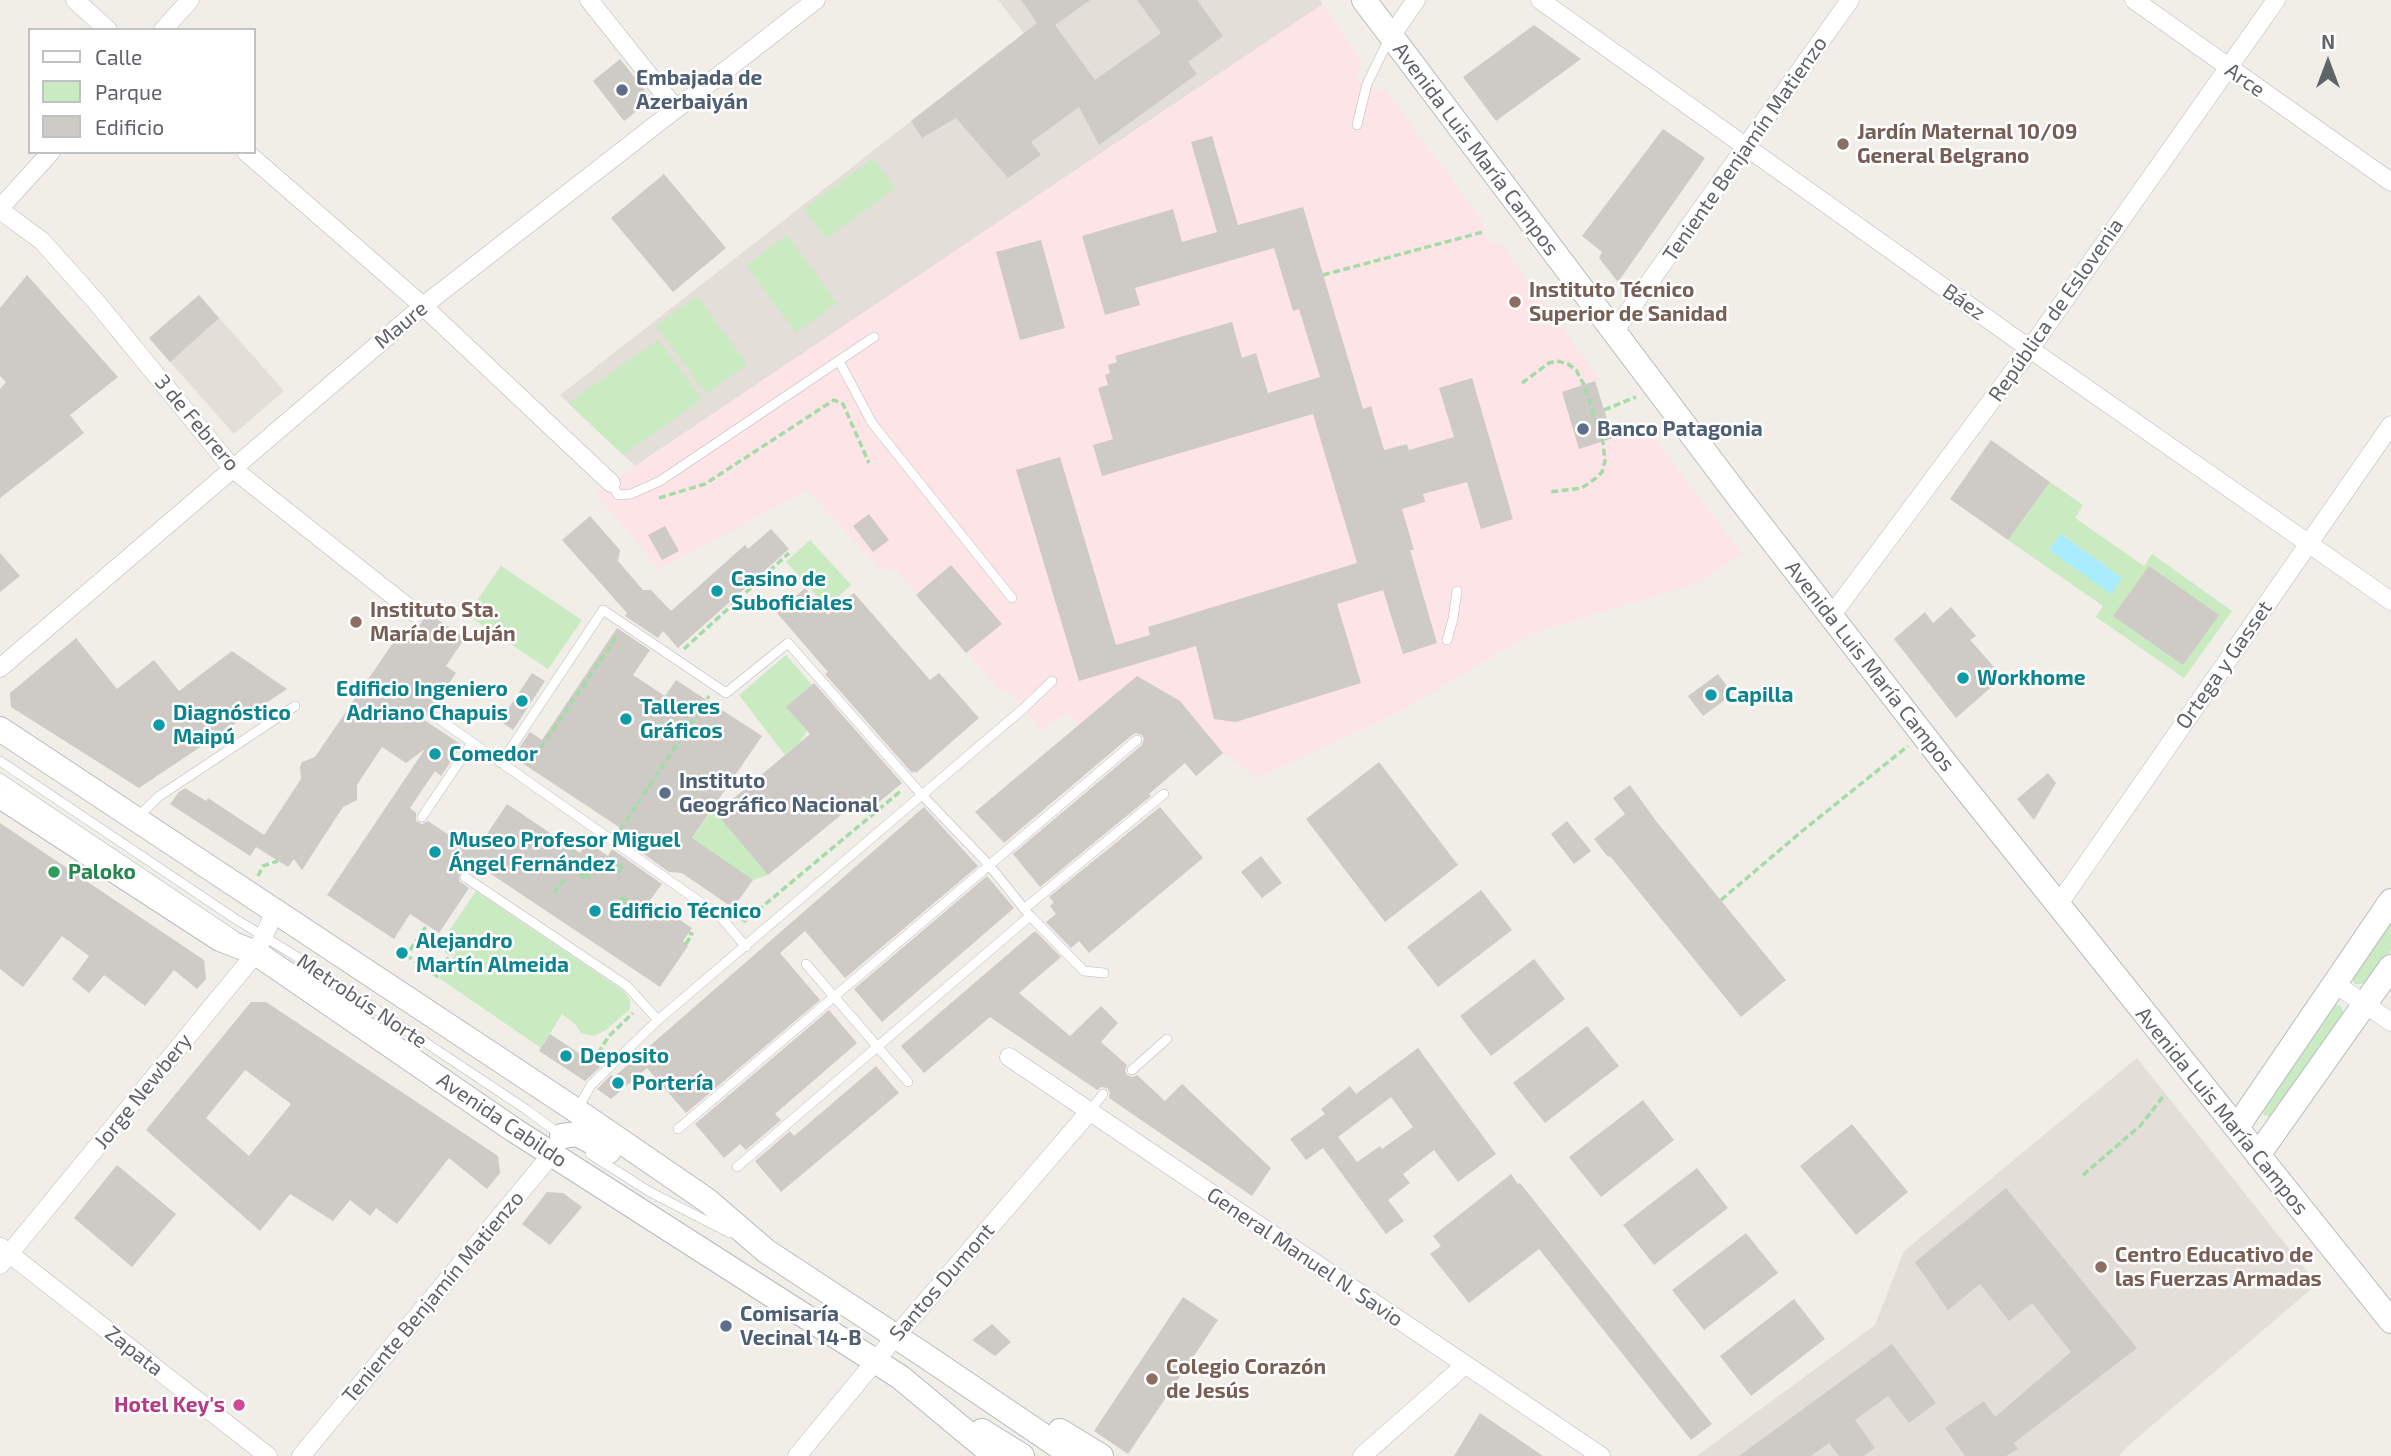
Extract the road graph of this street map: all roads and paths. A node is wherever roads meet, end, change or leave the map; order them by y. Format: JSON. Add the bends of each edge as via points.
{"nodes":[{"id":1,"x":75,"y":0,"type":"edge"},
{"id":2,"x":190,"y":0,"type":"edge"},
{"id":3,"x":589,"y":0,"type":"edge"},
{"id":4,"x":816,"y":0,"type":"edge"},
{"id":5,"x":1364,"y":0,"type":"edge"},
{"id":6,"x":1416,"y":0,"type":"edge"},
{"id":7,"x":1540,"y":0,"type":"edge"},
{"id":8,"x":1850,"y":0,"type":"edge"},
{"id":9,"x":2134,"y":0,"type":"edge"},
{"id":10,"x":2276,"y":0,"type":"edge"},
{"id":11,"x":106,"y":28,"type":"edge"},
{"id":12,"x":165,"y":28,"type":"edge"},
{"id":13,"x":1391,"y":36,"type":"junction"},
{"id":14,"x":2227,"y":67,"type":"junction"},
{"id":15,"x":676,"y":109,"type":"junction"},
{"id":16,"x":1357,"y":125,"type":"dead end"},
{"id":17,"x":1747,"y":148,"type":"junction"},
{"id":18,"x":49,"y":154,"type":"edge"},
{"id":19,"x":249,"y":154,"type":"edge"},
{"id":20,"x":2391,"y":182,"type":"edge"},
{"id":21,"x":0,"y":209,"type":"edge"},
{"id":22,"x":1483,"y":232,"type":"dead end"},
{"id":23,"x":1323,"y":275,"type":"dead end"},
{"id":24,"x":423,"y":306,"type":"junction"},
{"id":25,"x":1614,"y":332,"type":"junction"},
{"id":26,"x":874,"y":337,"type":"dead end"},
{"id":27,"x":2030,"y":349,"type":"junction"},
{"id":28,"x":839,"y":361,"type":"junction"},
{"id":29,"x":1522,"y":383,"type":"dead end"},
{"id":30,"x":1657,"y":388,"type":"junction"},
{"id":31,"x":1604,"y":410,"type":"dead end"},
{"id":32,"x":2391,"y":425,"type":"edge"},
{"id":33,"x":869,"y":463,"type":"dead end"},
{"id":34,"x":233,"y":469,"type":"junction"},
{"id":35,"x":611,"y":483,"type":"joint"},
{"id":36,"x":1550,"y":492,"type":"dead end"},
{"id":37,"x":658,"y":498,"type":"dead end"},
{"id":38,"x":2309,"y":543,"type":"junction"},
{"id":39,"x":789,"y":553,"type":"dead end"},
{"id":40,"x":1457,"y":592,"type":"dead end"},
{"id":41,"x":1012,"y":598,"type":"dead end"},
{"id":42,"x":2391,"y":601,"type":"edge"},
{"id":43,"x":415,"y":613,"type":"dead end"},
{"id":44,"x":1832,"y":616,"type":"junction"},
{"id":45,"x":1447,"y":640,"type":"dead end"},
{"id":46,"x":626,"y":642,"type":"dead end"},
{"id":47,"x":674,"y":658,"type":"junction"},
{"id":48,"x":0,"y":668,"type":"edge"},
{"id":49,"x":1052,"y":681,"type":"dead end"},
{"id":50,"x":716,"y":686,"type":"junction"},
{"id":51,"x":295,"y":706,"type":"dead end"},
{"id":52,"x":436,"y":717,"type":"dead end"},
{"id":53,"x":0,"y":729,"type":"edge"},
{"id":54,"x":1922,"y":733,"type":"junction"},
{"id":55,"x":1137,"y":740,"type":"dead end"},
{"id":56,"x":472,"y":743,"type":"junction"},
{"id":57,"x":0,"y":761,"type":"edge"},
{"id":58,"x":501,"y":763,"type":"junction"},
{"id":59,"x":528,"y":766,"type":"dead end"},
{"id":60,"x":0,"y":778,"type":"edge"},
{"id":61,"x":911,"y":783,"type":"junction"},
{"id":62,"x":1164,"y":794,"type":"dead end"},
{"id":63,"x":922,"y":795,"type":"junction"},
{"id":64,"x":0,"y":796,"type":"edge"},
{"id":65,"x":422,"y":817,"type":"dead end"},
{"id":66,"x":136,"y":819,"type":"junction"},
{"id":67,"x":612,"y":841,"type":"junction"},
{"id":68,"x":278,"y":861,"type":"dead end"},
{"id":69,"x":989,"y":865,"type":"junction"},
{"id":70,"x":263,"y":866,"type":"dead end"},
{"id":71,"x":466,"y":877,"type":"dead end"},
{"id":72,"x":566,"y":877,"type":"dead end"},
{"id":73,"x":554,"y":893,"type":"dead end"},
{"id":74,"x":1721,"y":900,"type":"dead end"},
{"id":75,"x":2391,"y":901,"type":"edge"},
{"id":76,"x":2058,"y":905,"type":"junction"},
{"id":77,"x":275,"y":911,"type":"junction"},
{"id":78,"x":734,"y":913,"type":"dead end"},
{"id":79,"x":1027,"y":913,"type":"junction"},
{"id":80,"x":426,"y":925,"type":"dead end"},
{"id":81,"x":689,"y":933,"type":"dead end"},
{"id":82,"x":421,"y":934,"type":"junction"},
{"id":83,"x":686,"y":944,"type":"dead end"},
{"id":84,"x":260,"y":945,"type":"junction"},
{"id":85,"x":746,"y":947,"type":"junction"},
{"id":86,"x":806,"y":964,"type":"dead end"},
{"id":87,"x":2391,"y":967,"type":"edge"},
{"id":88,"x":1104,"y":973,"type":"dead end"},
{"id":89,"x":2334,"y":983,"type":"junction"},
{"id":90,"x":834,"y":996,"type":"junction"},
{"id":91,"x":643,"y":1003,"type":"junction"},
{"id":92,"x":2365,"y":1003,"type":"junction"},
{"id":93,"x":658,"y":1020,"type":"junction"},
{"id":94,"x":2391,"y":1022,"type":"edge"},
{"id":95,"x":1167,"y":1039,"type":"dead end"},
{"id":96,"x":877,"y":1047,"type":"junction"},
{"id":97,"x":1009,"y":1057,"type":"dead end"},
{"id":98,"x":592,"y":1062,"type":"dead end"},
{"id":99,"x":1132,"y":1070,"type":"dead end"},
{"id":100,"x":908,"y":1082,"type":"dead end"},
{"id":101,"x":1103,"y":1094,"type":"dead end"},
{"id":102,"x":2165,"y":1094,"type":"dead end"},
{"id":103,"x":1090,"y":1111,"type":"junction"},
{"id":104,"x":2237,"y":1127,"type":"junction"},
{"id":105,"x":678,"y":1129,"type":"dead end"},
{"id":106,"x":566,"y":1130,"type":"junction"},
{"id":107,"x":2258,"y":1155,"type":"junction"},
{"id":108,"x":737,"y":1167,"type":"dead end"},
{"id":109,"x":2083,"y":1175,"type":"dead end"},
{"id":110,"x":3,"y":1255,"type":"edge"},
{"id":111,"x":2391,"y":1321,"type":"edge"},
{"id":112,"x":896,"y":1336,"type":"junction"},
{"id":113,"x":924,"y":1354,"type":"junction"},
{"id":114,"x":875,"y":1361,"type":"junction"},
{"id":115,"x":1465,"y":1365,"type":"junction"},
{"id":116,"x":900,"y":1377,"type":"junction"},
{"id":117,"x":268,"y":1456,"type":"edge"},
{"id":118,"x":302,"y":1456,"type":"edge"},
{"id":119,"x":797,"y":1456,"type":"edge"},
{"id":120,"x":995,"y":1456,"type":"edge"},
{"id":121,"x":1021,"y":1456,"type":"edge"},
{"id":122,"x":1073,"y":1456,"type":"edge"},
{"id":123,"x":1101,"y":1456,"type":"edge"},
{"id":124,"x":1362,"y":1456,"type":"edge"},
{"id":125,"x":1601,"y":1456,"type":"edge"}],
"edges":[{"from":1,"to":11,"type":"street"},
{"from":2,"to":12,"type":"street"},
{"from":3,"to":15,"type":"street"},
{"from":4,"to":15,"type":"street","name":"Maure"},
{"from":5,"to":13,"type":"main road","name":"Avenida Luis María Campos"},
{"from":6,"to":13,"type":"street"},
{"from":7,"to":17,"type":"street","name":"Báez"},
{"from":8,"to":17,"type":"street","name":"Teniente Benjamín Matienzo"},
{"from":9,"to":14,"type":"street","name":"Arce"},
{"from":10,"to":14,"type":"street","name":"República de Eslovenia"},
{"from":13,"to":16,"type":"lane","via":[[1367,84]]},
{"from":13,"to":25,"type":"main road","name":"Avenida Luis María Campos"},
{"from":14,"to":20,"type":"street","name":"Arce"},
{"from":14,"to":27,"type":"street","name":"República de Eslovenia"},
{"from":15,"to":24,"type":"street","name":"Maure"},
{"from":17,"to":25,"type":"street","name":"Teniente Benjamín Matienzo"},
{"from":17,"to":27,"type":"street","name":"Báez"},
{"from":18,"to":21,"type":"street"},
{"from":19,"to":24,"type":"street"},
{"from":21,"to":34,"type":"street","name":"3 de Febrero","via":[[42,241]]},
{"from":22,"to":23,"type":"path"},
{"from":24,"to":34,"type":"street","name":"Maure"},
{"from":24,"to":35,"type":"street"},
{"from":25,"to":30,"type":"main road","name":"Avenida Luis María Campos"},
{"from":26,"to":28,"type":"lane"},
{"from":27,"to":38,"type":"street","name":"Báez"},
{"from":27,"to":44,"type":"street","name":"República de Eslovenia"},
{"from":28,"to":35,"type":"lane","via":[[660,481],[618,495]]},
{"from":28,"to":41,"type":"lane","via":[[872,423]]},
{"from":29,"to":36,"type":"path","via":[[1557,360],[1576,370],[1603,442],[1605,461],[1596,478],[1582,488]]},
{"from":30,"to":31,"type":"path"},
{"from":30,"to":44,"type":"main road","name":"Avenida Luis María Campos"},
{"from":32,"to":38,"type":"street","name":"Ortega y Gasset"},
{"from":33,"to":37,"type":"path","via":[[843,404],[834,400],[705,484]]},
{"from":34,"to":43,"type":"street","name":"3 de Febrero"},
{"from":34,"to":48,"type":"street","name":"Maure"},
{"from":38,"to":42,"type":"street","name":"Báez"},
{"from":38,"to":76,"type":"street","name":"Ortega y Gasset"},
{"from":39,"to":47,"type":"path"},
{"from":40,"to":45,"type":"lane"},
{"from":44,"to":54,"type":"main road","name":"Avenida Luis María Campos"},
{"from":46,"to":59,"type":"path","via":[[616,635]]},
{"from":47,"to":50,"type":"lane"},
{"from":47,"to":58,"type":"lane","via":[[603,610]]},
{"from":49,"to":63,"type":"lane"},
{"from":50,"to":61,"type":"lane","via":[[726,693],[788,643]]},
{"from":50,"to":67,"type":"path"},
{"from":51,"to":66,"type":"lane","via":[[158,797]]},
{"from":52,"to":56,"type":"lane"},
{"from":53,"to":66,"type":"main road","name":"Avenida Cabildo"},
{"from":54,"to":74,"type":"path"},
{"from":54,"to":76,"type":"main road","name":"Avenida Luis María Campos"},
{"from":55,"to":69,"type":"lane"},
{"from":56,"to":58,"type":"lane"},
{"from":56,"to":65,"type":"lane"},
{"from":57,"to":84,"type":"lane"},
{"from":58,"to":67,"type":"lane"},
{"from":60,"to":84,"type":"lane","via":[[227,929]]},
{"from":61,"to":63,"type":"lane"},
{"from":61,"to":78,"type":"path","via":[[745,921]]},
{"from":62,"to":79,"type":"lane"},
{"from":63,"to":69,"type":"lane"},
{"from":63,"to":85,"type":"lane"},
{"from":64,"to":84,"type":"main road","name":"Avenida Cabildo","via":[[220,939]]},
{"from":66,"to":77,"type":"main road","name":"Avenida Cabildo"},
{"from":67,"to":85,"type":"lane","via":[[720,916]]},
{"from":68,"to":70,"type":"path"},
{"from":69,"to":79,"type":"lane"},
{"from":69,"to":90,"type":"lane"},
{"from":71,"to":91,"type":"lane","via":[[627,986]]},
{"from":72,"to":73,"type":"path"},
{"from":75,"to":89,"type":"main road"},
{"from":76,"to":104,"type":"main road","name":"Avenida Luis María Campos"},
{"from":77,"to":84,"type":"street","name":"Jorge Newbery"},
{"from":77,"to":106,"type":"main road","name":"Avenida Cabildo"},
{"from":79,"to":88,"type":"lane","via":[[1084,971]]},
{"from":79,"to":96,"type":"lane"},
{"from":80,"to":82,"type":"path"},
{"from":81,"to":83,"type":"path"},
{"from":82,"to":82,"type":"path","via":[[451,954],[437,975],[405,957]]},
{"from":84,"to":106,"type":"main road","name":"Avenida Cabildo"},
{"from":84,"to":110,"type":"street","name":"Jorge Newbery"},
{"from":85,"to":93,"type":"lane"},
{"from":86,"to":90,"type":"lane"},
{"from":87,"to":92,"type":"main road"},
{"from":89,"to":92,"type":"street"},
{"from":89,"to":104,"type":"main road"},
{"from":90,"to":96,"type":"lane"},
{"from":90,"to":105,"type":"lane"},
{"from":91,"to":93,"type":"lane"},
{"from":91,"to":98,"type":"path"},
{"from":92,"to":94,"type":"street"},
{"from":92,"to":107,"type":"main road"},
{"from":93,"to":106,"type":"lane","via":[[591,1085]]},
{"from":95,"to":99,"type":"lane"},
{"from":96,"to":100,"type":"lane"},
{"from":96,"to":108,"type":"lane"},
{"from":97,"to":103,"type":"street","name":"General Manuel N. Savio"},
{"from":101,"to":103,"type":"lane"},
{"from":102,"to":109,"type":"path","via":[[2141,1125]]},
{"from":103,"to":112,"type":"street","name":"Santos Dumont"},
{"from":103,"to":115,"type":"street","name":"General Manuel N. Savio"},
{"from":104,"to":107,"type":"main road","name":"Avenida Luis María Campos"},
{"from":106,"to":112,"type":"main road","name":"Avenida Cabildo","via":[[708,1201],[766,1251]]},
{"from":106,"to":114,"type":"main road","name":"Avenida Cabildo"},
{"from":106,"to":118,"type":"street","name":"Teniente Benjamín Matienzo"},
{"from":107,"to":111,"type":"main road","name":"Avenida Luis María Campos"},
{"from":110,"to":117,"type":"street","name":"Zapata"},
{"from":112,"to":113,"type":"main road","name":"Avenida Cabildo"},
{"from":112,"to":114,"type":"street","name":"Santos Dumont"},
{"from":113,"to":122,"type":"main road"},
{"from":113,"to":123,"type":"main road","name":"Avenida Cabildo"},
{"from":114,"to":116,"type":"main road","name":"Avenida Cabildo"},
{"from":114,"to":119,"type":"street","name":"Santos Dumont"},
{"from":115,"to":124,"type":"street"},
{"from":115,"to":125,"type":"street","name":"General Manuel N. Savio"},
{"from":116,"to":120,"type":"main road","name":"Avenida Cabildo"},
{"from":116,"to":121,"type":"main road"}]}
